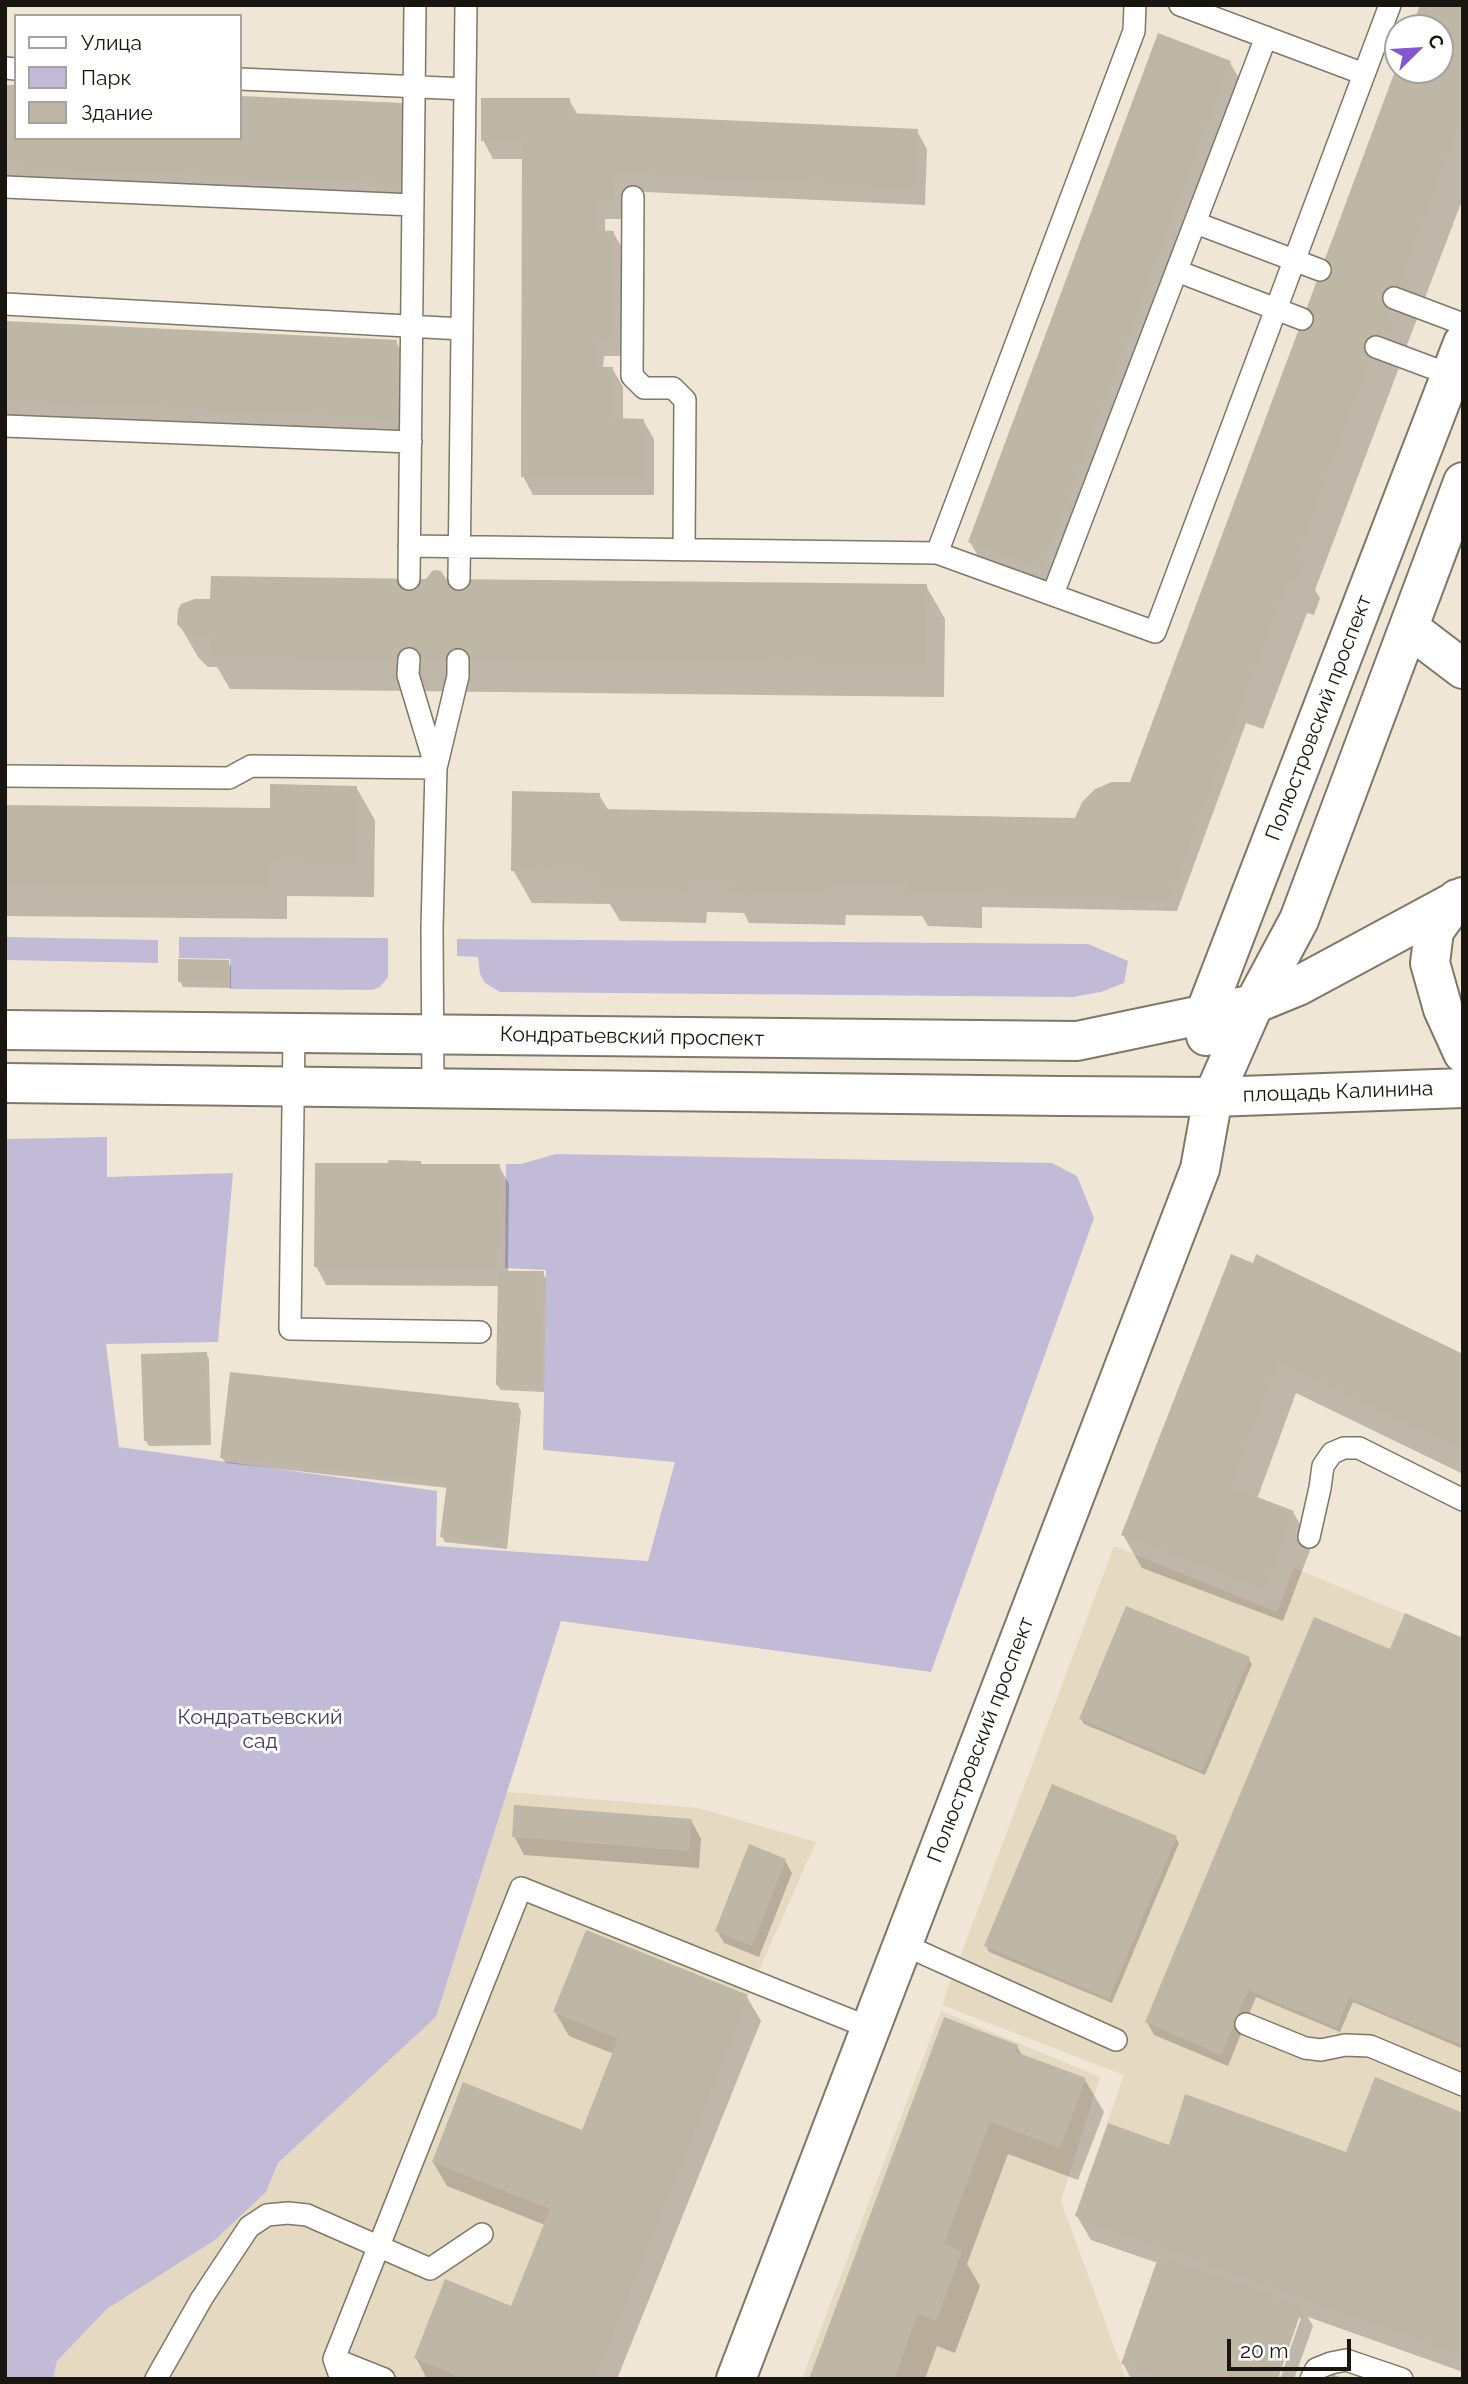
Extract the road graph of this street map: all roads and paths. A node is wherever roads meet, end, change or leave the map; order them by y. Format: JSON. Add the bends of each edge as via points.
{"nodes":[{"id":1,"x":415,"y":5,"type":"edge"},
{"id":2,"x":466,"y":5,"type":"edge"},
{"id":3,"x":1136,"y":5,"type":"edge"},
{"id":4,"x":1180,"y":5,"type":"edge"},
{"id":5,"x":1390,"y":5,"type":"edge"},
{"id":6,"x":1266,"y":37,"type":"junction"},
{"id":7,"x":1364,"y":74,"type":"junction"},
{"id":8,"x":242,"y":79,"type":"edge"},
{"id":9,"x":414,"y":87,"type":"junction"},
{"id":10,"x":465,"y":89,"type":"junction"},
{"id":11,"x":5,"y":187,"type":"edge"},
{"id":12,"x":634,"y":197,"type":"dead end"},
{"id":13,"x":412,"y":205,"type":"junction"},
{"id":14,"x":1196,"y":223,"type":"junction"},
{"id":15,"x":1294,"y":260,"type":"junction"},
{"id":16,"x":1321,"y":270,"type":"dead end"},
{"id":17,"x":1177,"y":271,"type":"junction"},
{"id":18,"x":1394,"y":298,"type":"dead end"},
{"id":19,"x":5,"y":304,"type":"edge"},
{"id":20,"x":1276,"y":309,"type":"junction"},
{"id":21,"x":1302,"y":319,"type":"dead end"},
{"id":22,"x":1463,"y":324,"type":"edge"},
{"id":23,"x":412,"y":326,"type":"junction"},
{"id":24,"x":462,"y":329,"type":"junction"},
{"id":25,"x":1376,"y":347,"type":"dead end"},
{"id":26,"x":1457,"y":359,"type":"edge"},
{"id":27,"x":5,"y":426,"type":"edge"},
{"id":28,"x":411,"y":442,"type":"junction"},
{"id":29,"x":1463,"y":482,"type":"edge"},
{"id":30,"x":409,"y":546,"type":"junction"},
{"id":31,"x":459,"y":547,"type":"junction"},
{"id":32,"x":684,"y":550,"type":"junction"},
{"id":33,"x":937,"y":553,"type":"junction"},
{"id":34,"x":409,"y":579,"type":"dead end"},
{"id":35,"x":459,"y":579,"type":"dead end"},
{"id":36,"x":1053,"y":594,"type":"junction"},
{"id":37,"x":1409,"y":628,"type":"junction"},
{"id":38,"x":409,"y":659,"type":"dead end"},
{"id":39,"x":458,"y":660,"type":"dead end"},
{"id":40,"x":1463,"y":669,"type":"edge"},
{"id":41,"x":436,"y":768,"type":"junction"},
{"id":42,"x":5,"y":776,"type":"edge"},
{"id":43,"x":1460,"y":898,"type":"edge"},
{"id":44,"x":1254,"y":1004,"type":"junction"},
{"id":45,"x":1204,"y":1016,"type":"junction"},
{"id":46,"x":5,"y":1030,"type":"edge"},
{"id":47,"x":294,"y":1034,"type":"junction"},
{"id":48,"x":432,"y":1035,"type":"junction"},
{"id":49,"x":1463,"y":1054,"type":"edge"},
{"id":50,"x":5,"y":1083,"type":"edge"},
{"id":51,"x":293,"y":1086,"type":"junction"},
{"id":52,"x":433,"y":1088,"type":"junction"},
{"id":53,"x":1463,"y":1088,"type":"edge"},
{"id":54,"x":1213,"y":1097,"type":"junction"},
{"id":55,"x":480,"y":1332,"type":"dead end"},
{"id":56,"x":1463,"y":1500,"type":"edge"},
{"id":57,"x":1309,"y":1537,"type":"dead end"},
{"id":58,"x":902,"y":1944,"type":"junction"},
{"id":59,"x":1246,"y":2024,"type":"dead end"},
{"id":60,"x":870,"y":2028,"type":"junction"},
{"id":61,"x":1116,"y":2040,"type":"dead end"},
{"id":62,"x":1463,"y":2085,"type":"edge"},
{"id":63,"x":482,"y":2234,"type":"dead end"},
{"id":64,"x":377,"y":2247,"type":"junction"},
{"id":65,"x":337,"y":2369,"type":"edge"},
{"id":66,"x":156,"y":2379,"type":"edge"},
{"id":67,"x":384,"y":2379,"type":"edge"},
{"id":68,"x":736,"y":2379,"type":"edge"},
{"id":69,"x":1311,"y":2379,"type":"edge"},
{"id":70,"x":1402,"y":2379,"type":"edge"}],
"edges":[{"from":1,"to":9,"type":"lane"},
{"from":2,"to":10,"type":"lane"},
{"from":3,"to":33,"type":"lane","via":[[1134,31]]},
{"from":4,"to":6,"type":"lane"},
{"from":5,"to":7,"type":"lane"},
{"from":6,"to":7,"type":"lane"},
{"from":6,"to":14,"type":"lane"},
{"from":7,"to":15,"type":"lane"},
{"from":8,"to":9,"type":"lane"},
{"from":9,"to":10,"type":"lane"},
{"from":9,"to":13,"type":"lane"},
{"from":10,"to":24,"type":"lane"},
{"from":11,"to":13,"type":"lane"},
{"from":12,"to":32,"type":"lane","via":[[632,376],[644,388],[673,388],[685,400]]},
{"from":13,"to":23,"type":"lane"},
{"from":14,"to":15,"type":"lane"},
{"from":14,"to":17,"type":"lane"},
{"from":15,"to":16,"type":"lane"},
{"from":15,"to":20,"type":"lane"},
{"from":17,"to":20,"type":"lane"},
{"from":17,"to":36,"type":"lane"},
{"from":18,"to":22,"type":"lane"},
{"from":19,"to":23,"type":"lane"},
{"from":20,"to":21,"type":"lane"},
{"from":20,"to":36,"type":"lane","via":[[1155,632]]},
{"from":23,"to":24,"type":"lane"},
{"from":23,"to":28,"type":"lane"},
{"from":24,"to":31,"type":"lane"},
{"from":25,"to":26,"type":"lane"},
{"from":26,"to":45,"type":"main road","name":"Полюстровский проспект"},
{"from":27,"to":28,"type":"lane"},
{"from":28,"to":30,"type":"lane"},
{"from":29,"to":37,"type":"main road","name":"Полюстровский проспект"},
{"from":30,"to":31,"type":"lane"},
{"from":30,"to":34,"type":"lane"},
{"from":31,"to":32,"type":"lane"},
{"from":31,"to":35,"type":"lane"},
{"from":32,"to":33,"type":"lane"},
{"from":33,"to":36,"type":"lane"},
{"from":37,"to":40,"type":"main road"},
{"from":37,"to":44,"type":"main road","name":"Полюстровский проспект","via":[[1299,920]]},
{"from":38,"to":41,"type":"lane","via":[[408,675]]},
{"from":39,"to":41,"type":"lane"},
{"from":41,"to":42,"type":"lane","via":[[251,766],[229,778]]},
{"from":41,"to":48,"type":"lane"},
{"from":43,"to":44,"type":"main road","via":[[1297,986]]},
{"from":43,"to":49,"type":"main road","via":[[1434,931],[1430,963]]},
{"from":44,"to":45,"type":"main road","name":"Кондратьевский проспект"},
{"from":44,"to":54,"type":"main road","name":"Полюстровский проспект"},
{"from":45,"to":48,"type":"main road","name":"Кондратьевский проспект","via":[[1077,1041]]},
{"from":45,"to":54,"type":"main road","name":"Полюстровский проспект"},
{"from":46,"to":47,"type":"main road","name":"Кондратьевский проспект"},
{"from":47,"to":48,"type":"main road","name":"Кондратьевский проспект"},
{"from":47,"to":51,"type":"lane"},
{"from":48,"to":52,"type":"lane"},
{"from":50,"to":51,"type":"main road"},
{"from":51,"to":52,"type":"main road"},
{"from":51,"to":55,"type":"lane","via":[[290,1329]]},
{"from":52,"to":54,"type":"main road"},
{"from":53,"to":54,"type":"main road","name":"площадь Калинина"},
{"from":54,"to":58,"type":"main road","name":"Полюстровский проспект","via":[[1200,1169]]},
{"from":56,"to":57,"type":"lane","via":[[1359,1448],[1344,1448],[1332,1453],[1323,1466]]},
{"from":58,"to":60,"type":"main road","name":"Полюстровский проспект"},
{"from":58,"to":61,"type":"lane"},
{"from":59,"to":62,"type":"lane","via":[[1304,2048],[1370,2046]]},
{"from":60,"to":64,"type":"lane","via":[[521,1888]]},
{"from":60,"to":68,"type":"main road","name":"Полюстровский проспект"},
{"from":63,"to":64,"type":"lane","via":[[430,2269]]},
{"from":64,"to":65,"type":"lane"},
{"from":64,"to":66,"type":"lane","via":[[307,2215],[268,2216],[249,2227]]},
{"from":65,"to":67,"type":"lane"},
{"from":69,"to":70,"type":"lane","via":[[1317,2370],[1346,2360]]}]}
